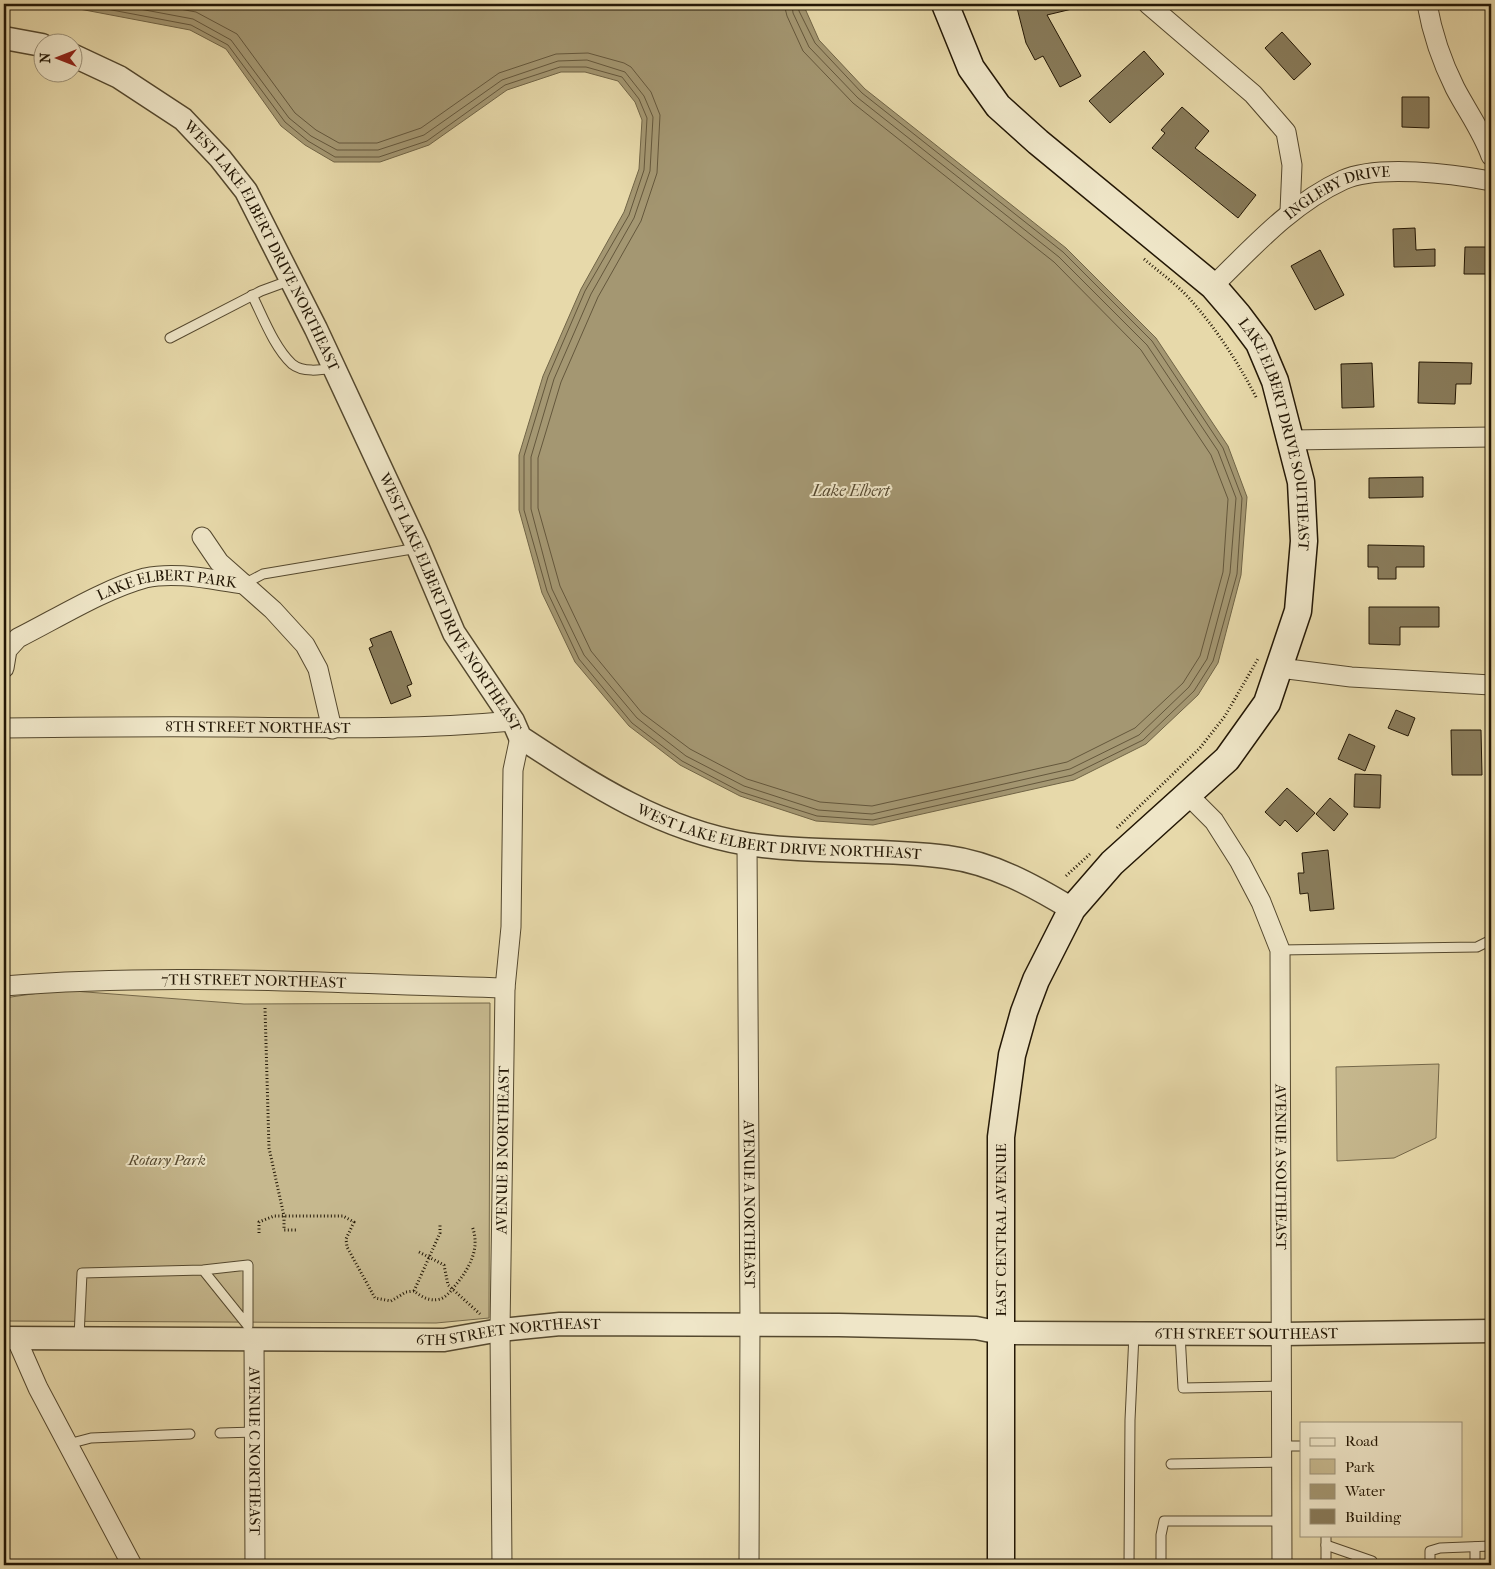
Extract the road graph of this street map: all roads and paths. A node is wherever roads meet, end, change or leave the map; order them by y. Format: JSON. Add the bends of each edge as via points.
{"nodes":[{"id":1,"x":945,"y":4,"type":"edge"},
{"id":2,"x":1148,"y":4,"type":"edge"},
{"id":3,"x":1427,"y":4,"type":"edge"},
{"id":4,"x":4,"y":38,"type":"edge"},
{"id":5,"x":32,"y":43,"type":"edge"},
{"id":6,"x":82,"y":60,"type":"edge"},
{"id":7,"x":1491,"y":156,"type":"edge"},
{"id":8,"x":1491,"y":181,"type":"edge"},
{"id":9,"x":1290,"y":211,"type":"junction"},
{"id":10,"x":1142,"y":257,"type":"dead end"},
{"id":11,"x":292,"y":280,"type":"junction"},
{"id":12,"x":1213,"y":286,"type":"junction"},
{"id":13,"x":252,"y":295,"type":"junction"},
{"id":14,"x":170,"y":338,"type":"dead end"},
{"id":15,"x":334,"y":368,"type":"junction"},
{"id":16,"x":1260,"y":406,"type":"dead end"},
{"id":17,"x":1491,"y":437,"type":"edge"},
{"id":18,"x":1291,"y":440,"type":"junction"},
{"id":19,"x":202,"y":537,"type":"dead end"},
{"id":20,"x":418,"y":548,"type":"junction"},
{"id":21,"x":244,"y":584,"type":"junction"},
{"id":22,"x":1262,"y":649,"type":"dead end"},
{"id":23,"x":4,"y":668,"type":"edge"},
{"id":24,"x":1280,"y":668,"type":"junction"},
{"id":25,"x":1491,"y":685,"type":"edge"},
{"id":26,"x":4,"y":728,"type":"edge"},
{"id":27,"x":332,"y":729,"type":"junction"},
{"id":28,"x":516,"y":729,"type":"junction"},
{"id":29,"x":1188,"y":795,"type":"junction"},
{"id":30,"x":1115,"y":830,"type":"dead end"},
{"id":31,"x":747,"y":844,"type":"junction"},
{"id":32,"x":1094,"y":850,"type":"dead end"},
{"id":33,"x":1066,"y":876,"type":"dead end"},
{"id":34,"x":1072,"y":909,"type":"junction"},
{"id":35,"x":1491,"y":940,"type":"edge"},
{"id":36,"x":1280,"y":950,"type":"junction"},
{"id":37,"x":4,"y":986,"type":"edge"},
{"id":38,"x":505,"y":988,"type":"junction"},
{"id":39,"x":264,"y":1008,"type":"dead end"},
{"id":40,"x":284,"y":1216,"type":"junction"},
{"id":41,"x":440,"y":1223,"type":"dead end"},
{"id":42,"x":472,"y":1226,"type":"dead end"},
{"id":43,"x":298,"y":1230,"type":"dead end"},
{"id":44,"x":259,"y":1233,"type":"dead end"},
{"id":45,"x":419,"y":1252,"type":"dead end"},
{"id":46,"x":430,"y":1256,"type":"junction"},
{"id":47,"x":203,"y":1270,"type":"junction"},
{"id":48,"x":452,"y":1290,"type":"junction"},
{"id":49,"x":414,"y":1291,"type":"junction"},
{"id":50,"x":482,"y":1316,"type":"dead end"},
{"id":51,"x":750,"y":1324,"type":"junction"},
{"id":52,"x":500,"y":1330,"type":"junction"},
{"id":53,"x":1491,"y":1331,"type":"edge"},
{"id":54,"x":251,"y":1332,"type":"junction"},
{"id":55,"x":1001,"y":1334,"type":"junction"},
{"id":56,"x":1134,"y":1334,"type":"junction"},
{"id":57,"x":1180,"y":1334,"type":"junction"},
{"id":58,"x":1282,"y":1334,"type":"junction"},
{"id":59,"x":79,"y":1337,"type":"junction"},
{"id":60,"x":10,"y":1338,"type":"edge"},
{"id":61,"x":1282,"y":1386,"type":"junction"},
{"id":62,"x":255,"y":1432,"type":"junction"},
{"id":63,"x":220,"y":1433,"type":"dead end"},
{"id":64,"x":190,"y":1434,"type":"dead end"},
{"id":65,"x":68,"y":1444,"type":"junction"},
{"id":66,"x":1300,"y":1446,"type":"edge"},
{"id":67,"x":1282,"y":1454,"type":"junction"},
{"id":68,"x":1171,"y":1464,"type":"dead end"},
{"id":69,"x":1282,"y":1521,"type":"junction"},
{"id":70,"x":1326,"y":1540,"type":"edge"},
{"id":71,"x":1491,"y":1546,"type":"edge"},
{"id":72,"x":1475,"y":1547,"type":"junction"},
{"id":73,"x":132,"y":1565,"type":"edge"},
{"id":74,"x":255,"y":1565,"type":"edge"},
{"id":75,"x":502,"y":1565,"type":"edge"},
{"id":76,"x":749,"y":1565,"type":"edge"},
{"id":77,"x":1000,"y":1565,"type":"edge"},
{"id":78,"x":1129,"y":1565,"type":"edge"},
{"id":79,"x":1161,"y":1565,"type":"edge"},
{"id":80,"x":1282,"y":1565,"type":"edge"},
{"id":81,"x":1326,"y":1565,"type":"edge"},
{"id":82,"x":1372,"y":1565,"type":"edge"},
{"id":83,"x":1430,"y":1565,"type":"edge"},
{"id":84,"x":1475,"y":1565,"type":"edge"}],
"edges":[{"from":1,"to":12,"type":"main road","name":"LAKE ELBERT DRIVE SOUTHEAST","via":[[972,68],[998,106]]},
{"from":2,"to":9,"type":"street","via":[[1253,94],[1286,132],[1292,165]]},
{"from":3,"to":7,"type":"street","via":[[1455,88],[1484,136]]},
{"from":4,"to":5,"type":"street"},
{"from":6,"to":11,"type":"street","name":"WEST LAKE ELBERT DRIVE NORTHEAST","via":[[119,77],[183,119],[246,191]]},
{"from":8,"to":9,"type":"street","name":"INGLEBY DRIVE","via":[[1423,172],[1378,173],[1344,180]]},
{"from":9,"to":12,"type":"street","name":"INGLEBY DRIVE"},
{"from":10,"to":16,"type":"path","via":[[1187,296],[1215,329]]},
{"from":11,"to":13,"type":"lane"},
{"from":11,"to":15,"type":"street","name":"WEST LAKE ELBERT DRIVE NORTHEAST"},
{"from":12,"to":18,"type":"main road","name":"LAKE ELBERT DRIVE SOUTHEAST","via":[[1259,343],[1275,380]]},
{"from":13,"to":14,"type":"lane"},
{"from":13,"to":15,"type":"lane","via":[[293,365],[315,371]]},
{"from":15,"to":20,"type":"street","name":"WEST LAKE ELBERT DRIVE NORTHEAST"},
{"from":17,"to":18,"type":"street"},
{"from":18,"to":24,"type":"main road","name":"LAKE ELBERT DRIVE SOUTHEAST","via":[[1300,482],[1304,541],[1298,612]]},
{"from":19,"to":21,"type":"street","name":"LAKE ELBERT PARK","via":[[219,562]]},
{"from":20,"to":21,"type":"lane","via":[[263,574]]},
{"from":20,"to":28,"type":"street","name":"WEST LAKE ELBERT DRIVE NORTHEAST","via":[[454,633]]},
{"from":21,"to":23,"type":"street","name":"LAKE ELBERT PARK","via":[[191,576],[146,578],[118,588],[18,638],[7,650]]},
{"from":21,"to":27,"type":"street","via":[[305,644],[318,669]]},
{"from":22,"to":30,"type":"path","via":[[1225,716],[1200,748]]},
{"from":24,"to":25,"type":"street","via":[[1351,677]]},
{"from":24,"to":29,"type":"main road","name":"LAKE ELBERT DRIVE SOUTHEAST","via":[[1266,702],[1247,733],[1227,759]]},
{"from":26,"to":27,"type":"street","name":"8TH STREET NORTHEAST","via":[[190,726]]},
{"from":27,"to":28,"type":"street","name":"8TH STREET NORTHEAST","via":[[459,726]]},
{"from":28,"to":31,"type":"street","name":"WEST LAKE ELBERT DRIVE NORTHEAST","via":[[625,804],[688,828]]},
{"from":28,"to":38,"type":"street","name":"AVENUE B NORTHEAST","via":[[511,927]]},
{"from":29,"to":34,"type":"main road","name":"LAKE ELBERT DRIVE SOUTHEAST","via":[[1112,863]]},
{"from":29,"to":36,"type":"street","name":"AVENUE A SOUTHEAST","via":[[1214,821],[1240,862]]},
{"from":31,"to":34,"type":"street","name":"WEST LAKE ELBERT DRIVE NORTHEAST","via":[[948,857],[998,870],[1034,886]]},
{"from":31,"to":51,"type":"street","name":"AVENUE A NORTHEAST"},
{"from":32,"to":33,"type":"path"},
{"from":34,"to":55,"type":"main road","name":"EAST CENTRAL AVENUE","via":[[1036,980],[1012,1055],[1001,1137]]},
{"from":35,"to":36,"type":"lane","via":[[1478,948]]},
{"from":36,"to":58,"type":"street","name":"AVENUE A SOUTHEAST"},
{"from":37,"to":38,"type":"street","name":"7TH STREET NORTHEAST","via":[[62,981],[192,980]]},
{"from":38,"to":52,"type":"street","name":"AVENUE B NORTHEAST"},
{"from":39,"to":40,"type":"path","via":[[269,1148]]},
{"from":40,"to":43,"type":"path","via":[[284,1230]]},
{"from":40,"to":44,"type":"path","via":[[259,1222]]},
{"from":40,"to":49,"type":"path","via":[[343,1216],[354,1222],[346,1239],[347,1247],[375,1298],[391,1301]]},
{"from":41,"to":46,"type":"path","via":[[440,1233]]},
{"from":42,"to":48,"type":"path","via":[[475,1248],[471,1263]]},
{"from":45,"to":46,"type":"path"},
{"from":46,"to":48,"type":"path","via":[[444,1265]]},
{"from":46,"to":49,"type":"path"},
{"from":47,"to":54,"type":"lane"},
{"from":47,"to":54,"type":"lane","via":[[248,1265]]},
{"from":47,"to":59,"type":"lane","via":[[82,1273]]},
{"from":48,"to":49,"type":"path","via":[[442,1299],[433,1300]]},
{"from":48,"to":50,"type":"path"},
{"from":51,"to":52,"type":"street","name":"6TH STREET NORTHEAST","via":[[560,1324]]},
{"from":51,"to":55,"type":"street","name":"6TH STREET NORTHEAST","via":[[976,1328]]},
{"from":51,"to":76,"type":"street","name":"AVENUE A NORTHEAST"},
{"from":52,"to":54,"type":"street","name":"6TH STREET NORTHEAST","via":[[444,1340]]},
{"from":52,"to":75,"type":"street","name":"AVENUE B NORTHEAST"},
{"from":53,"to":58,"type":"street","name":"6TH STREET SOUTHEAST"},
{"from":54,"to":59,"type":"street","name":"6TH STREET NORTHEAST"},
{"from":54,"to":62,"type":"street","name":"AVENUE C NORTHEAST"},
{"from":55,"to":56,"type":"street","name":"6TH STREET SOUTHEAST"},
{"from":55,"to":77,"type":"main road","name":"EAST CENTRAL AVENUE"},
{"from":56,"to":57,"type":"street","name":"6TH STREET SOUTHEAST"},
{"from":56,"to":78,"type":"lane"},
{"from":57,"to":58,"type":"street","name":"6TH STREET SOUTHEAST"},
{"from":57,"to":61,"type":"lane","via":[[1183,1388]]},
{"from":58,"to":61,"type":"street","name":"AVENUE A SOUTHEAST"},
{"from":59,"to":60,"type":"street","name":"6TH STREET NORTHEAST"},
{"from":60,"to":65,"type":"street"},
{"from":61,"to":67,"type":"street","name":"AVENUE A SOUTHEAST"},
{"from":62,"to":63,"type":"lane"},
{"from":62,"to":74,"type":"street","name":"AVENUE C NORTHEAST"},
{"from":64,"to":65,"type":"lane","via":[[91,1438]]},
{"from":65,"to":73,"type":"street"},
{"from":66,"to":67,"type":"lane"},
{"from":67,"to":68,"type":"lane"},
{"from":67,"to":69,"type":"street","name":"AVENUE A SOUTHEAST"},
{"from":69,"to":79,"type":"lane","via":[[1164,1521]]},
{"from":69,"to":80,"type":"street","name":"AVENUE A SOUTHEAST"},
{"from":70,"to":81,"type":"lane"},
{"from":70,"to":82,"type":"lane","via":[[1372,1561]]},
{"from":71,"to":72,"type":"lane"},
{"from":72,"to":83,"type":"lane","via":[[1430,1551]]},
{"from":72,"to":84,"type":"lane"}]}
